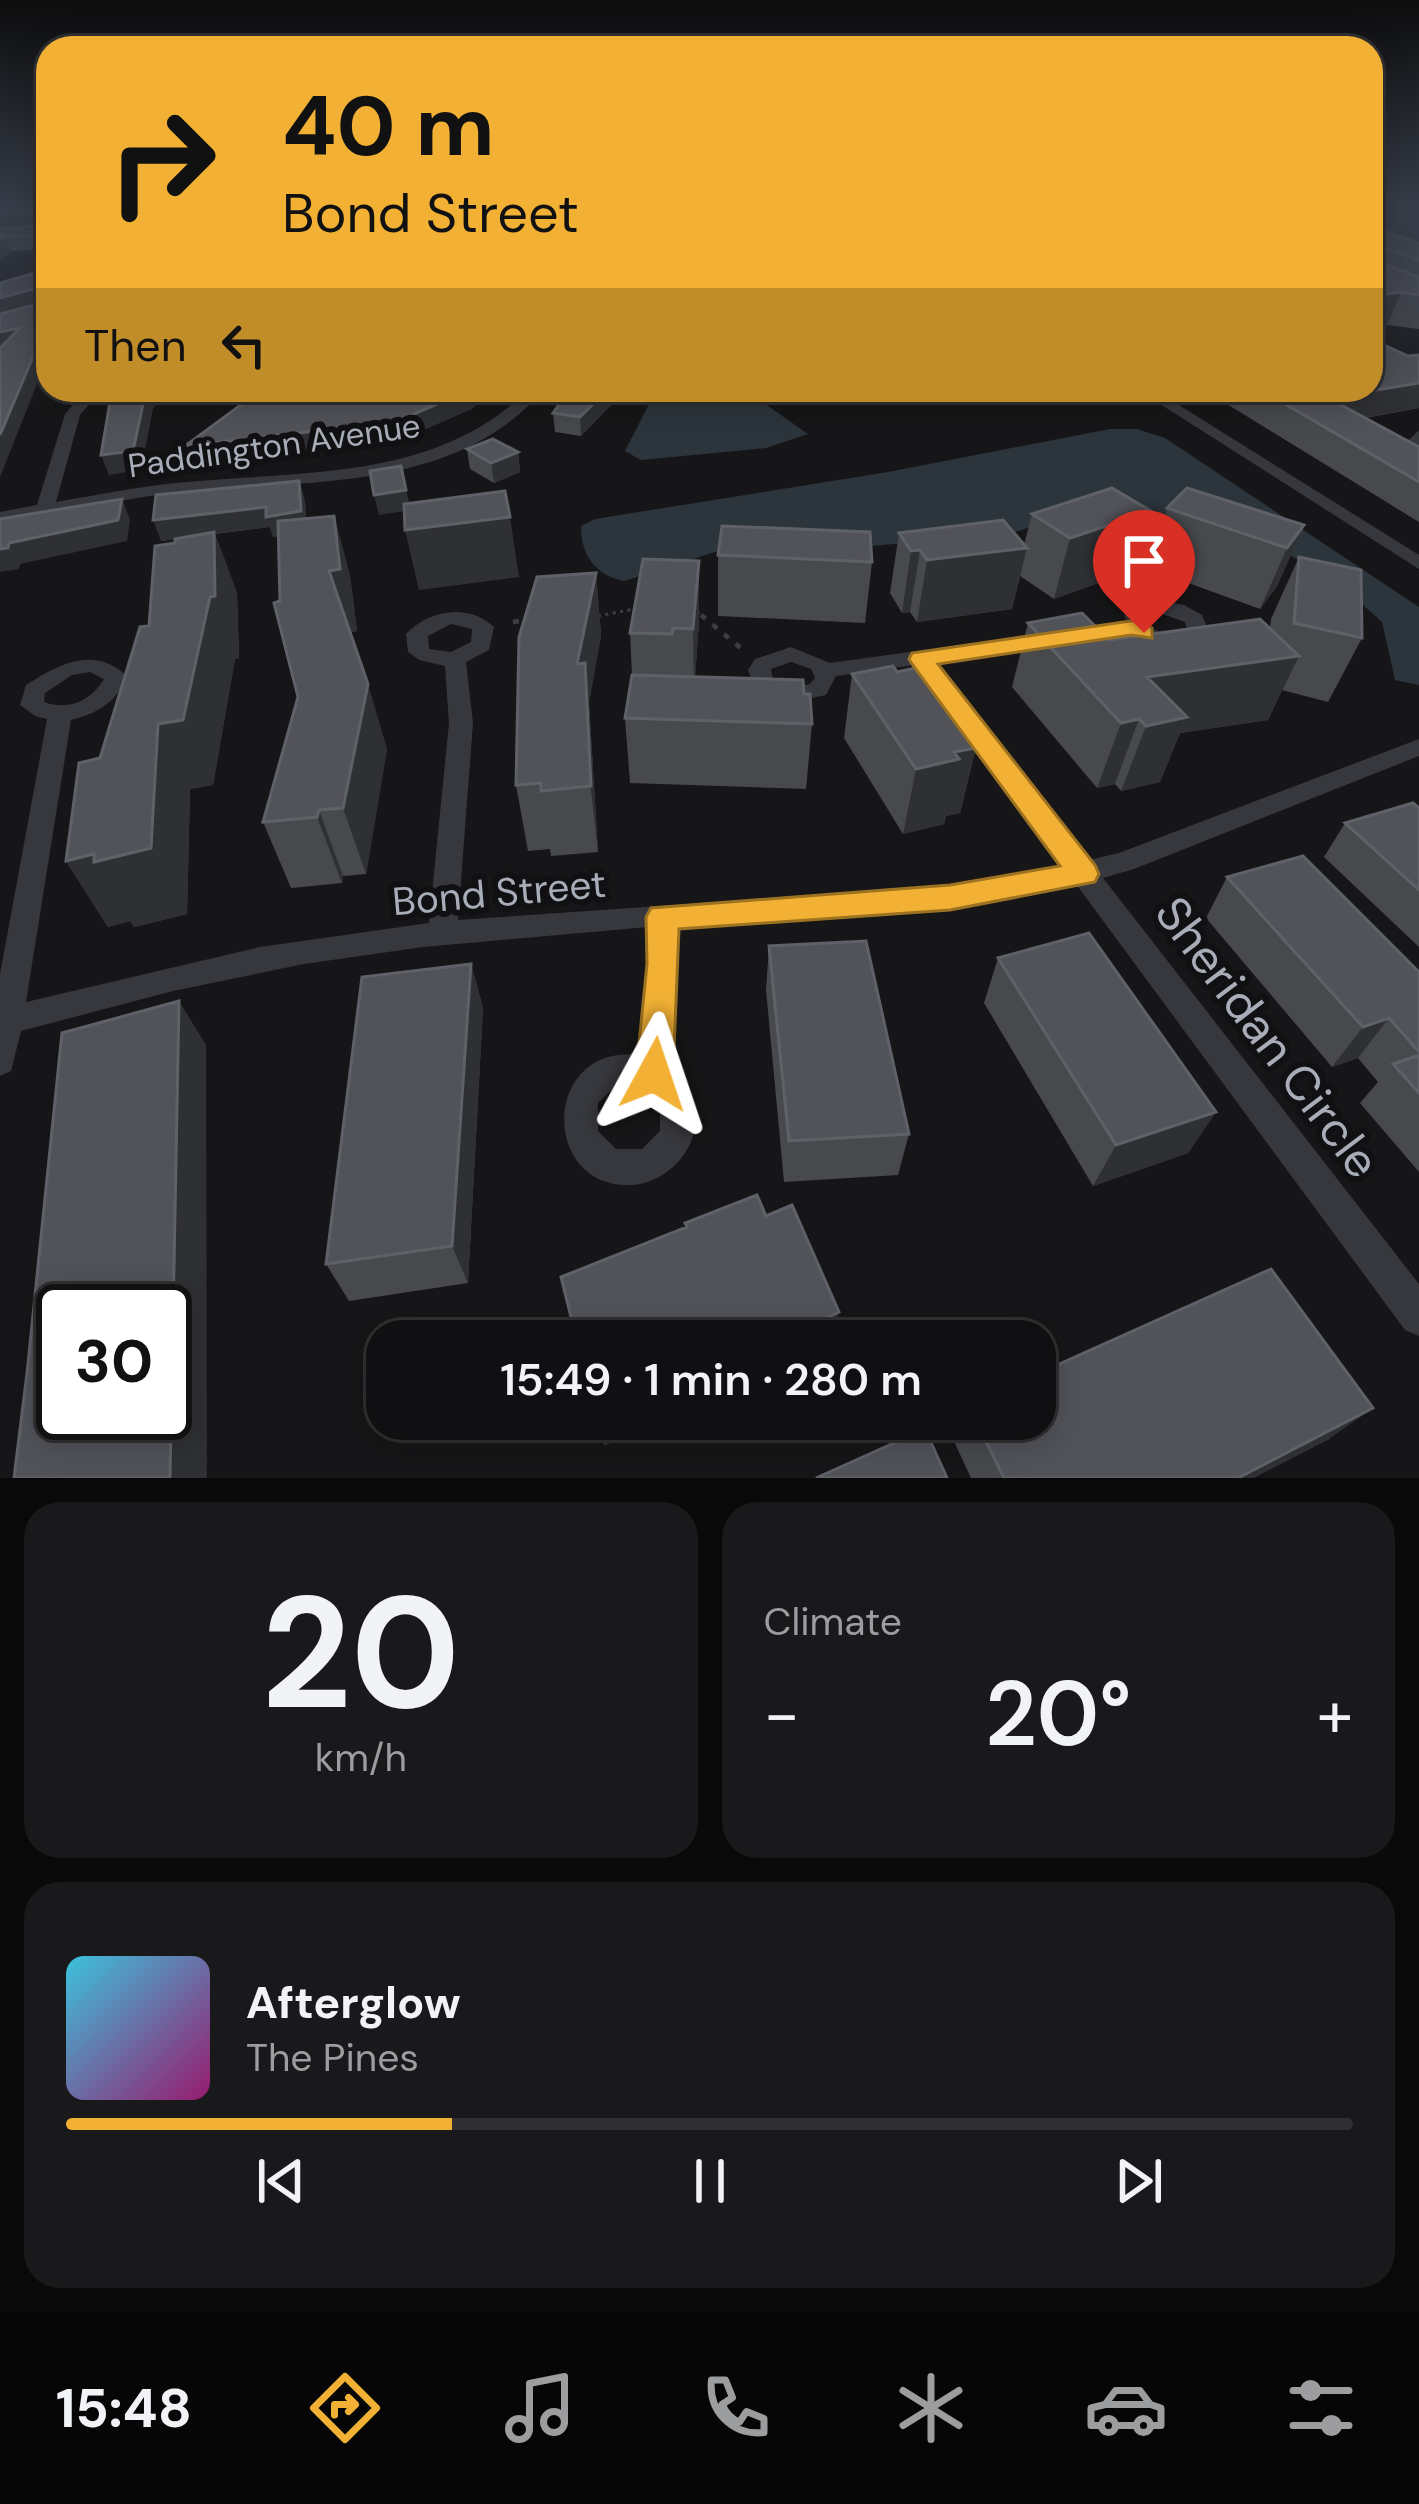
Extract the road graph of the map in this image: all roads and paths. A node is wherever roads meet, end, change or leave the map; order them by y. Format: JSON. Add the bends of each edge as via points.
{"nodes":[{"id":1,"x":84,"y":402,"type":"edge"},
{"id":2,"x":525,"y":402,"type":"edge"},
{"id":3,"x":1164,"y":402,"type":"edge"},
{"id":4,"x":1419,"y":434,"type":"edge"},
{"id":5,"x":1419,"y":455,"type":"edge"},
{"id":6,"x":45,"y":509,"type":"junction"},
{"id":7,"x":0,"y":517,"type":"edge"},
{"id":8,"x":1419,"y":563,"type":"edge"},
{"id":9,"x":648,"y":606,"type":"edge"},
{"id":10,"x":684,"y":607,"type":"edge"},
{"id":11,"x":589,"y":616,"type":"edge"},
{"id":12,"x":534,"y":619,"type":"edge"},
{"id":13,"x":513,"y":622,"type":"dead end"},
{"id":14,"x":1137,"y":627,"type":"dead end"},
{"id":15,"x":743,"y":650,"type":"dead end"},
{"id":16,"x":455,"y":658,"type":"dead end"},
{"id":17,"x":921,"y":659,"type":"junction"},
{"id":18,"x":825,"y":671,"type":"dead end"},
{"id":19,"x":60,"y":714,"type":"dead end"},
{"id":20,"x":1419,"y":747,"type":"edge"},
{"id":21,"x":1084,"y":874,"type":"junction"},
{"id":22,"x":662,"y":917,"type":"junction"},
{"id":23,"x":443,"y":933,"type":"junction"},
{"id":24,"x":3,"y":1022,"type":"edge"},
{"id":25,"x":0,"y":1061,"type":"edge"},
{"id":26,"x":654,"y":1074,"type":"dead end"},
{"id":27,"x":1419,"y":1316,"type":"edge"}],
"edges":[{"from":1,"to":6,"type":"street"},
{"from":2,"to":6,"type":"street","name":"Paddington Avenue","via":[[482,435],[421,458]]},
{"from":3,"to":8,"type":"street"},
{"from":4,"to":5,"type":"street","via":[[1411,446]]},
{"from":6,"to":7,"type":"street","name":"Paddington Avenue"},
{"from":9,"to":11,"type":"path"},
{"from":10,"to":15,"type":"path"},
{"from":12,"to":13,"type":"path"},
{"from":14,"to":17,"type":"street"},
{"from":16,"to":23,"type":"street","via":[[461,723]]},
{"from":17,"to":18,"type":"street"},
{"from":17,"to":21,"type":"street","name":"Sheridan Circle"},
{"from":19,"to":24,"type":"street"},
{"from":20,"to":21,"type":"street","name":"Bond Street"},
{"from":21,"to":22,"type":"street","name":"Bond Street","via":[[950,898]]},
{"from":21,"to":27,"type":"street","name":"Sheridan Circle"},
{"from":22,"to":23,"type":"street","name":"Bond Street"},
{"from":22,"to":26,"type":"street"},
{"from":23,"to":24,"type":"street","name":"Bond Street","via":[[239,964]]},
{"from":24,"to":25,"type":"street"}]}
